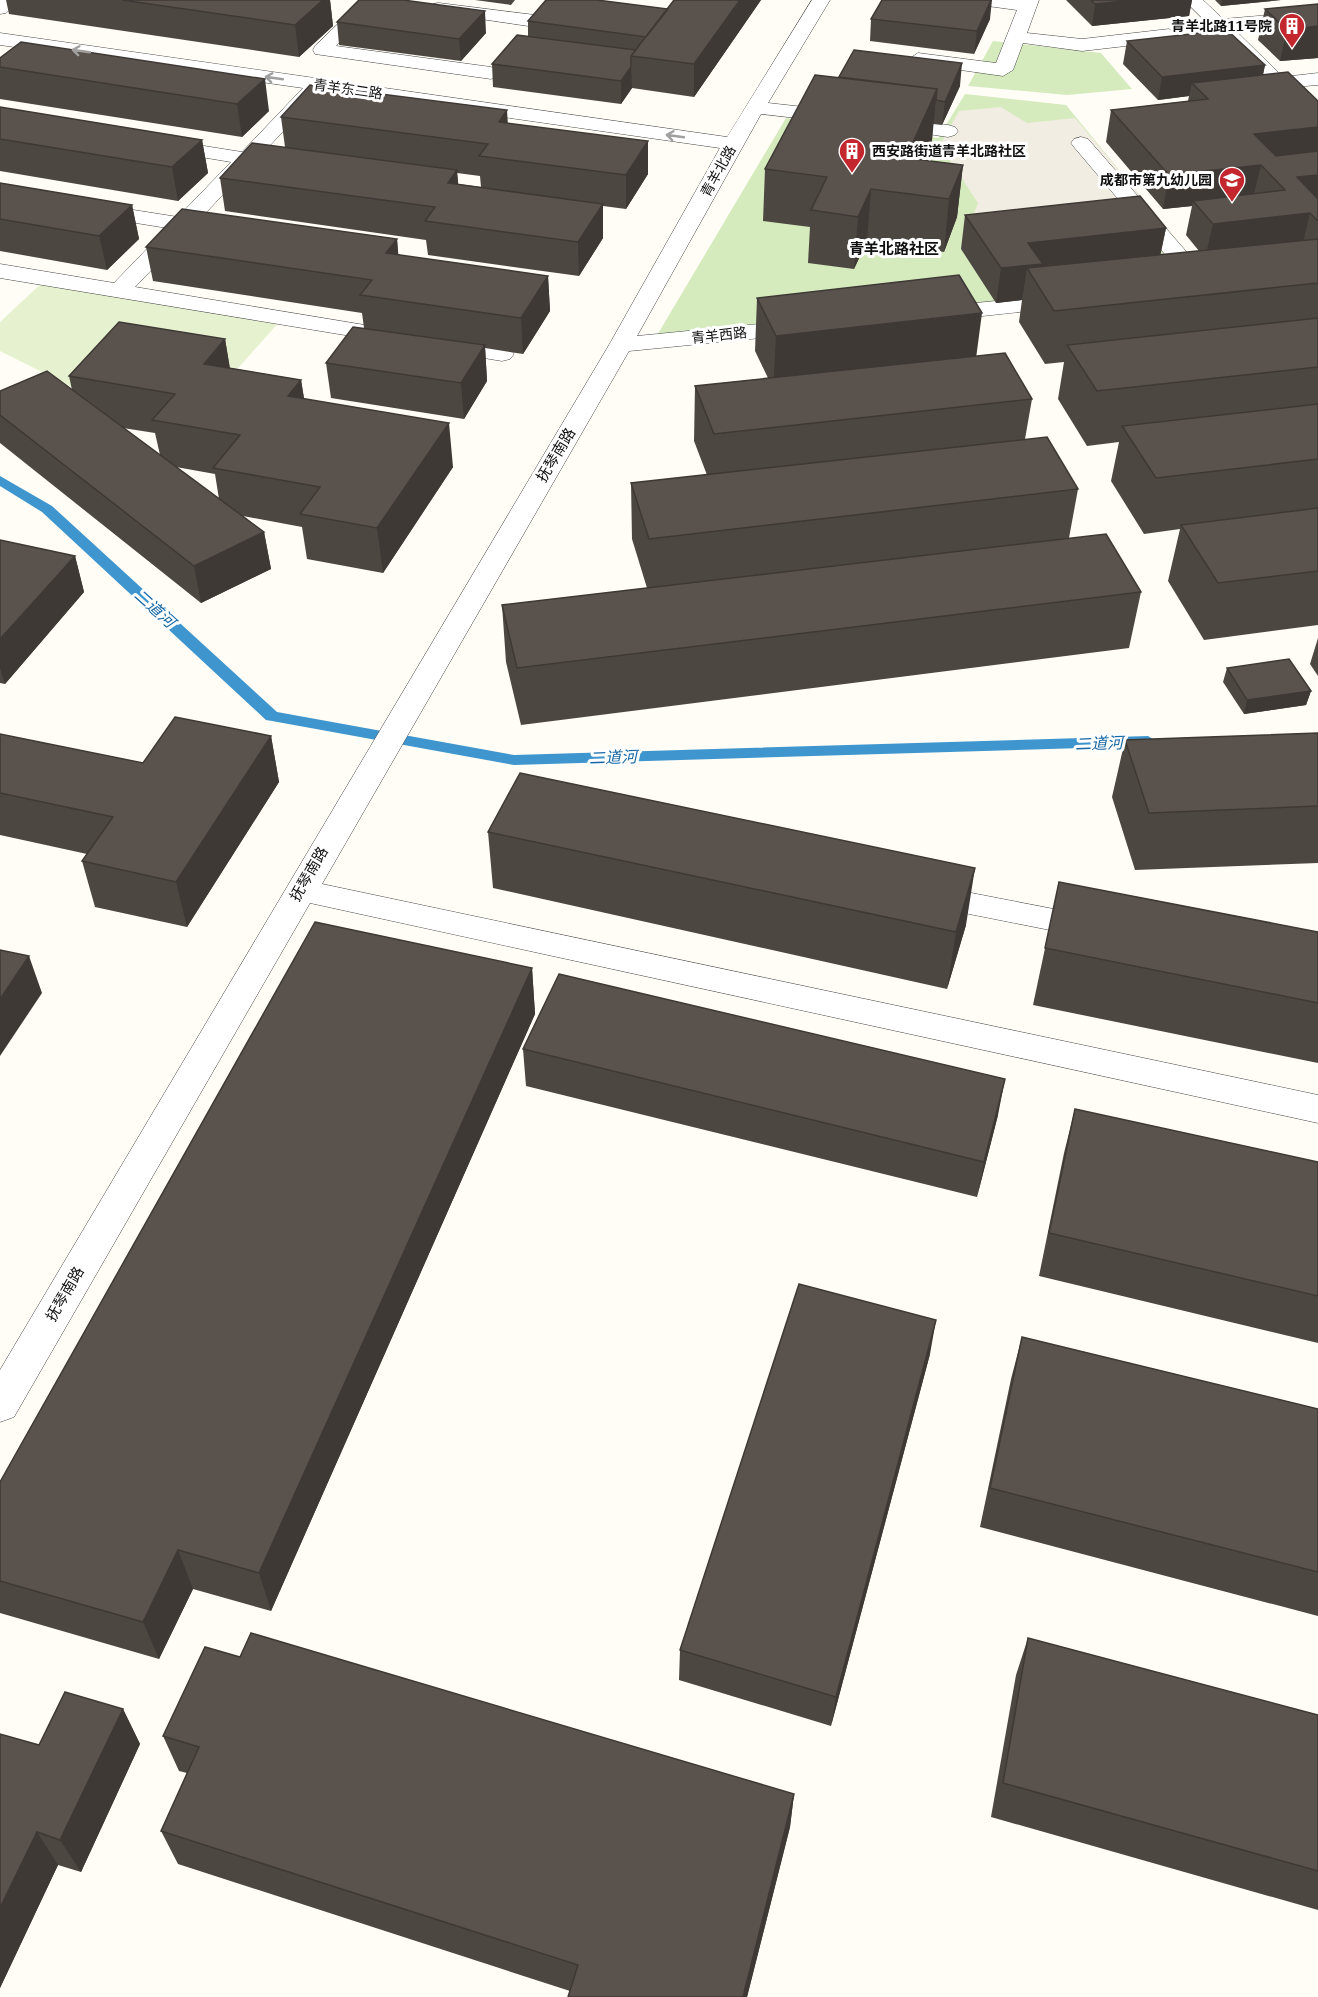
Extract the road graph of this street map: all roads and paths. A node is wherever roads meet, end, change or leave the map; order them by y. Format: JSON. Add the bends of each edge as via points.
{"nodes":[{"id":1,"x":12,"y":0,"type":"edge"},
{"id":2,"x":373,"y":0,"type":"edge"},
{"id":3,"x":821,"y":0,"type":"edge"},
{"id":4,"x":980,"y":0,"type":"edge"},
{"id":5,"x":1193,"y":0,"type":"edge"},
{"id":6,"x":1029,"y":3,"type":"edge"},
{"id":7,"x":421,"y":5,"type":"edge"},
{"id":8,"x":0,"y":9,"type":"edge"},
{"id":9,"x":336,"y":11,"type":"dead end"},
{"id":10,"x":358,"y":14,"type":"junction"},
{"id":11,"x":1318,"y":16,"type":"edge"},
{"id":12,"x":535,"y":21,"type":"edge"},
{"id":13,"x":1219,"y":26,"type":"junction"},
{"id":14,"x":1169,"y":35,"type":"edge"},
{"id":15,"x":1016,"y":37,"type":"junction"},
{"id":16,"x":5,"y":45,"type":"edge"},
{"id":17,"x":505,"y":57,"type":"edge"},
{"id":18,"x":903,"y":57,"type":"edge"},
{"id":19,"x":491,"y":73,"type":"junction"},
{"id":20,"x":1318,"y":79,"type":"edge"},
{"id":21,"x":1278,"y":83,"type":"junction"},
{"id":22,"x":317,"y":85,"type":"junction"},
{"id":23,"x":464,"y":106,"type":"junction"},
{"id":24,"x":755,"y":107,"type":"junction"},
{"id":25,"x":1318,"y":122,"type":"edge"},
{"id":26,"x":948,"y":131,"type":"dead end"},
{"id":27,"x":140,"y":142,"type":"edge"},
{"id":28,"x":1082,"y":143,"type":"dead end"},
{"id":29,"x":733,"y":144,"type":"junction"},
{"id":30,"x":246,"y":159,"type":"junction"},
{"id":31,"x":281,"y":164,"type":"edge"},
{"id":32,"x":0,"y":195,"type":"edge"},
{"id":33,"x":183,"y":224,"type":"junction"},
{"id":34,"x":218,"y":230,"type":"edge"},
{"id":35,"x":0,"y":271,"type":"edge"},
{"id":36,"x":1181,"y":290,"type":"edge"},
{"id":37,"x":119,"y":291,"type":"junction"},
{"id":38,"x":1086,"y":299,"type":"edge"},
{"id":39,"x":919,"y":316,"type":"edge"},
{"id":40,"x":824,"y":325,"type":"edge"},
{"id":41,"x":621,"y":345,"type":"junction"},
{"id":42,"x":502,"y":354,"type":"edge"},
{"id":43,"x":300,"y":890,"type":"junction"},
{"id":44,"x":900,"y":891,"type":"edge"},
{"id":45,"x":1120,"y":933,"type":"edge"},
{"id":46,"x":1318,"y":1109,"type":"edge"},
{"id":47,"x":0,"y":1405,"type":"edge"}],
"edges":[{"from":1,"to":8,"type":"street"},
{"from":2,"to":10,"type":"street"},
{"from":3,"to":24,"type":"street","name":"青羊北路"},
{"from":4,"to":6,"type":"street"},
{"from":5,"to":13,"type":"street"},
{"from":6,"to":15,"type":"street"},
{"from":7,"to":12,"type":"street"},
{"from":9,"to":10,"type":"street"},
{"from":10,"to":19,"type":"street","via":[[322,50]]},
{"from":11,"to":13,"type":"street"},
{"from":13,"to":21,"type":"street"},
{"from":14,"to":15,"type":"street","via":[[1082,45]]},
{"from":15,"to":18,"type":"street","via":[[1003,70]]},
{"from":22,"to":16,"type":"street","name":"青羊东二路","one_way":true},
{"from":17,"to":19,"type":"street"},
{"from":19,"to":23,"type":"street"},
{"from":20,"to":21,"type":"street"},
{"from":21,"to":25,"type":"street"},
{"from":22,"to":23,"type":"street","name":"青羊东二路"},
{"from":22,"to":30,"type":"street"},
{"from":29,"to":23,"type":"street","name":"青羊东二路","one_way":true},
{"from":24,"to":26,"type":"street"},
{"from":24,"to":29,"type":"street","name":"青羊北路"},
{"from":27,"to":30,"type":"street"},
{"from":28,"to":36,"type":"street","via":[[1216,287]]},
{"from":29,"to":41,"type":"street","name":"青羊北路"},
{"from":30,"to":31,"type":"street"},
{"from":30,"to":33,"type":"street"},
{"from":32,"to":33,"type":"street"},
{"from":33,"to":34,"type":"street"},
{"from":33,"to":37,"type":"street"},
{"from":35,"to":37,"type":"street"},
{"from":37,"to":42,"type":"street"},
{"from":38,"to":39,"type":"street"},
{"from":40,"to":41,"type":"street","name":"青羊西路"},
{"from":41,"to":43,"type":"street","name":"抚琴南路"},
{"from":43,"to":46,"type":"street"},
{"from":43,"to":47,"type":"street","name":"抚琴南路"},
{"from":44,"to":45,"type":"street"}]}
